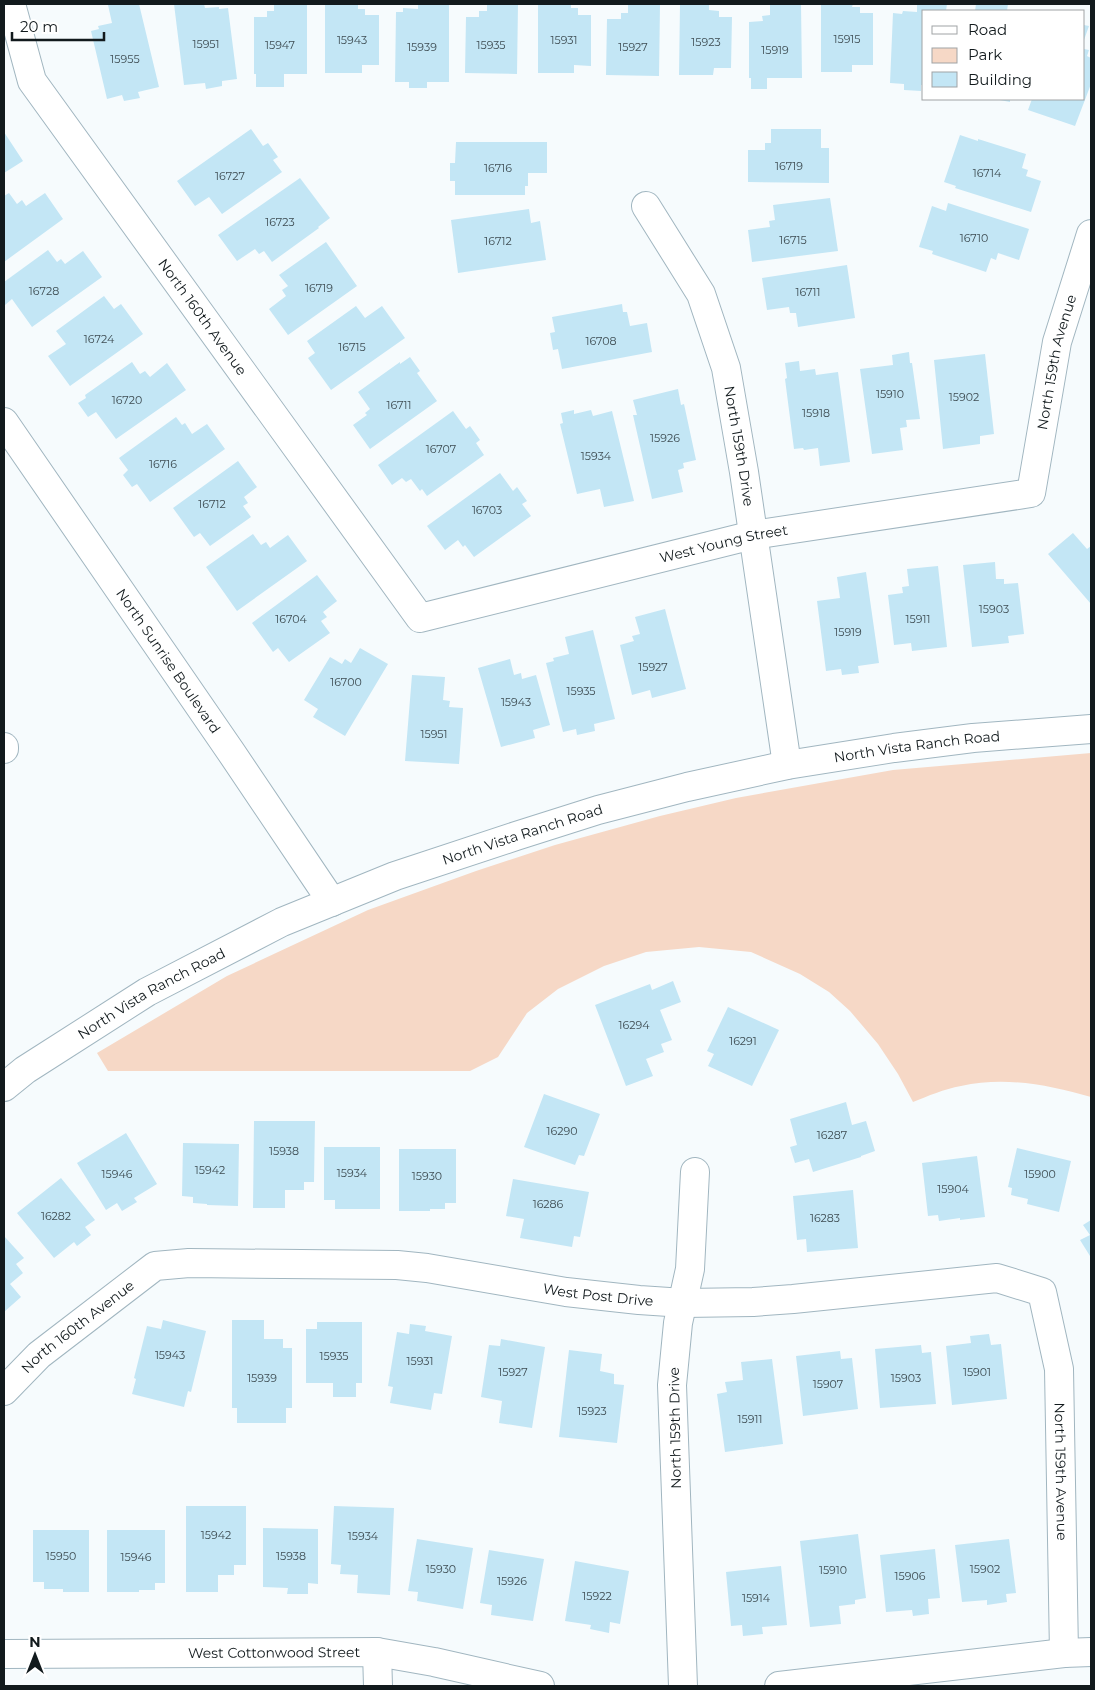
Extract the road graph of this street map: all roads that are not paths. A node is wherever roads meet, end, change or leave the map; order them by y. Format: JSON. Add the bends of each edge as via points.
{"nodes":[{"id":1,"x":11,"y":4,"type":"edge"},
{"id":2,"x":646,"y":206,"type":"dead end"},
{"id":3,"x":1091,"y":234,"type":"edge"},
{"id":4,"x":4,"y":422,"type":"edge"},
{"id":5,"x":1031,"y":493,"type":"joint"},
{"id":6,"x":753,"y":535,"type":"junction"},
{"id":7,"x":420,"y":618,"type":"joint"},
{"id":8,"x":1091,"y":729,"type":"edge"},
{"id":9,"x":787,"y":765,"type":"junction"},
{"id":10,"x":332,"y":902,"type":"junction"},
{"id":11,"x":4,"y":1087,"type":"edge"},
{"id":12,"x":695,"y":1172,"type":"dead end"},
{"id":13,"x":155,"y":1266,"type":"joint"},
{"id":14,"x":1042,"y":1292,"type":"joint"},
{"id":15,"x":684,"y":1303,"type":"junction"},
{"id":16,"x":4,"y":1391,"type":"edge"},
{"id":17,"x":377,"y":1652,"type":"junction"},
{"id":18,"x":1091,"y":1652,"type":"edge"},
{"id":19,"x":4,"y":1654,"type":"edge"},
{"id":20,"x":1064,"y":1654,"type":"junction"},
{"id":21,"x":378,"y":1686,"type":"edge"},
{"id":22,"x":540,"y":1686,"type":"edge"},
{"id":23,"x":683,"y":1686,"type":"edge"},
{"id":24,"x":779,"y":1686,"type":"edge"}],
"edges":[{"from":1,"to":7,"type":"street","name":"North 160th Avenue","via":[[32,81]]},
{"from":2,"to":6,"type":"street","name":"North 159th Drive","via":[[702,294],[721,351],[734,407]]},
{"from":3,"to":5,"type":"street","name":"North 159th Avenue","via":[[1057,342]]},
{"from":4,"to":10,"type":"street","name":"North Sunrise Boulevard"},
{"from":5,"to":6,"type":"street","name":"West Young Street"},
{"from":6,"to":7,"type":"street","name":"West Young Street"},
{"from":6,"to":9,"type":"street","name":"North 159th Drive"},
{"from":8,"to":9,"type":"street","name":"North Vista Ranch Road","via":[[973,738]]},
{"from":9,"to":10,"type":"street","name":"North Vista Ranch Road","via":[[598,810],[395,876]]},
{"from":10,"to":11,"type":"street","name":"North Vista Ranch Road","via":[[282,922],[147,992],[25,1070]]},
{"from":12,"to":15,"type":"street","name":"North 159th Drive","via":[[690,1269]]},
{"from":13,"to":15,"type":"street","name":"West Post Drive","via":[[189,1263],[397,1265],[575,1293]]},
{"from":13,"to":16,"type":"street","name":"North 160th Avenue","via":[[39,1355]]},
{"from":14,"to":15,"type":"street","name":"West Post Drive","via":[[997,1278],[793,1299]]},
{"from":14,"to":20,"type":"street","name":"North 159th Avenue","via":[[1059,1370]]},
{"from":15,"to":23,"type":"street","name":"North 159th Drive","via":[[677,1330],[672,1385]]},
{"from":17,"to":19,"type":"street","name":"West Cottonwood Street"},
{"from":17,"to":21,"type":"street"},
{"from":17,"to":22,"type":"street","name":"West Cottonwood Street"},
{"from":18,"to":20,"type":"street"},
{"from":20,"to":24,"type":"street"}]}
